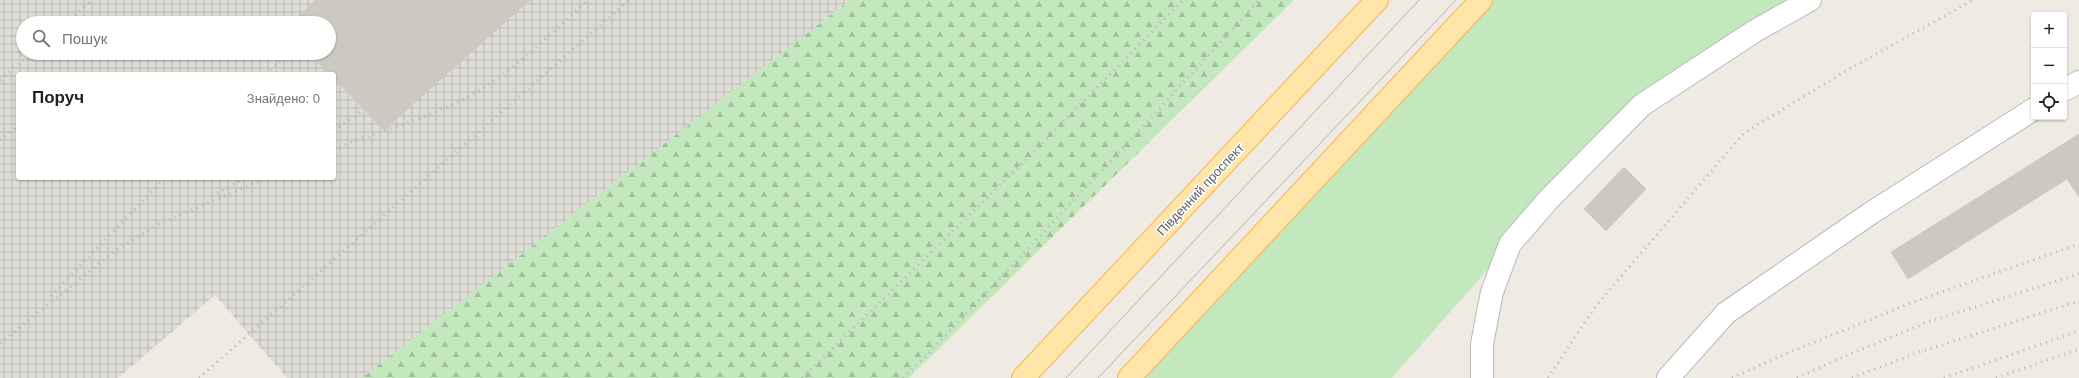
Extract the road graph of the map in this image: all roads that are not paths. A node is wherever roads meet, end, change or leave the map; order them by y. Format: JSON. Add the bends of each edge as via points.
{"nodes":[{"id":1,"x":1377,"y":0,"type":"edge"},
{"id":2,"x":1481,"y":0,"type":"edge"},
{"id":3,"x":1810,"y":0,"type":"edge"},
{"id":4,"x":2079,"y":82,"type":"edge"},
{"id":5,"x":2067,"y":88,"type":"edge"},
{"id":6,"x":2031,"y":111,"type":"edge"},
{"id":7,"x":1023,"y":378,"type":"edge"},
{"id":8,"x":1129,"y":378,"type":"edge"},
{"id":9,"x":1482,"y":378,"type":"edge"},
{"id":10,"x":1668,"y":378,"type":"edge"}],
"edges":[{"from":1,"to":7,"type":"main road","name":"Південний проспект"},
{"from":2,"to":8,"type":"main road"},
{"from":3,"to":9,"type":"lane","via":[[1755,31],[1642,105],[1549,199],[1510,244],[1492,292],[1482,344]]},
{"from":4,"to":5,"type":"lane"},
{"from":6,"to":10,"type":"lane","via":[[1871,213],[1726,313]]}]}
